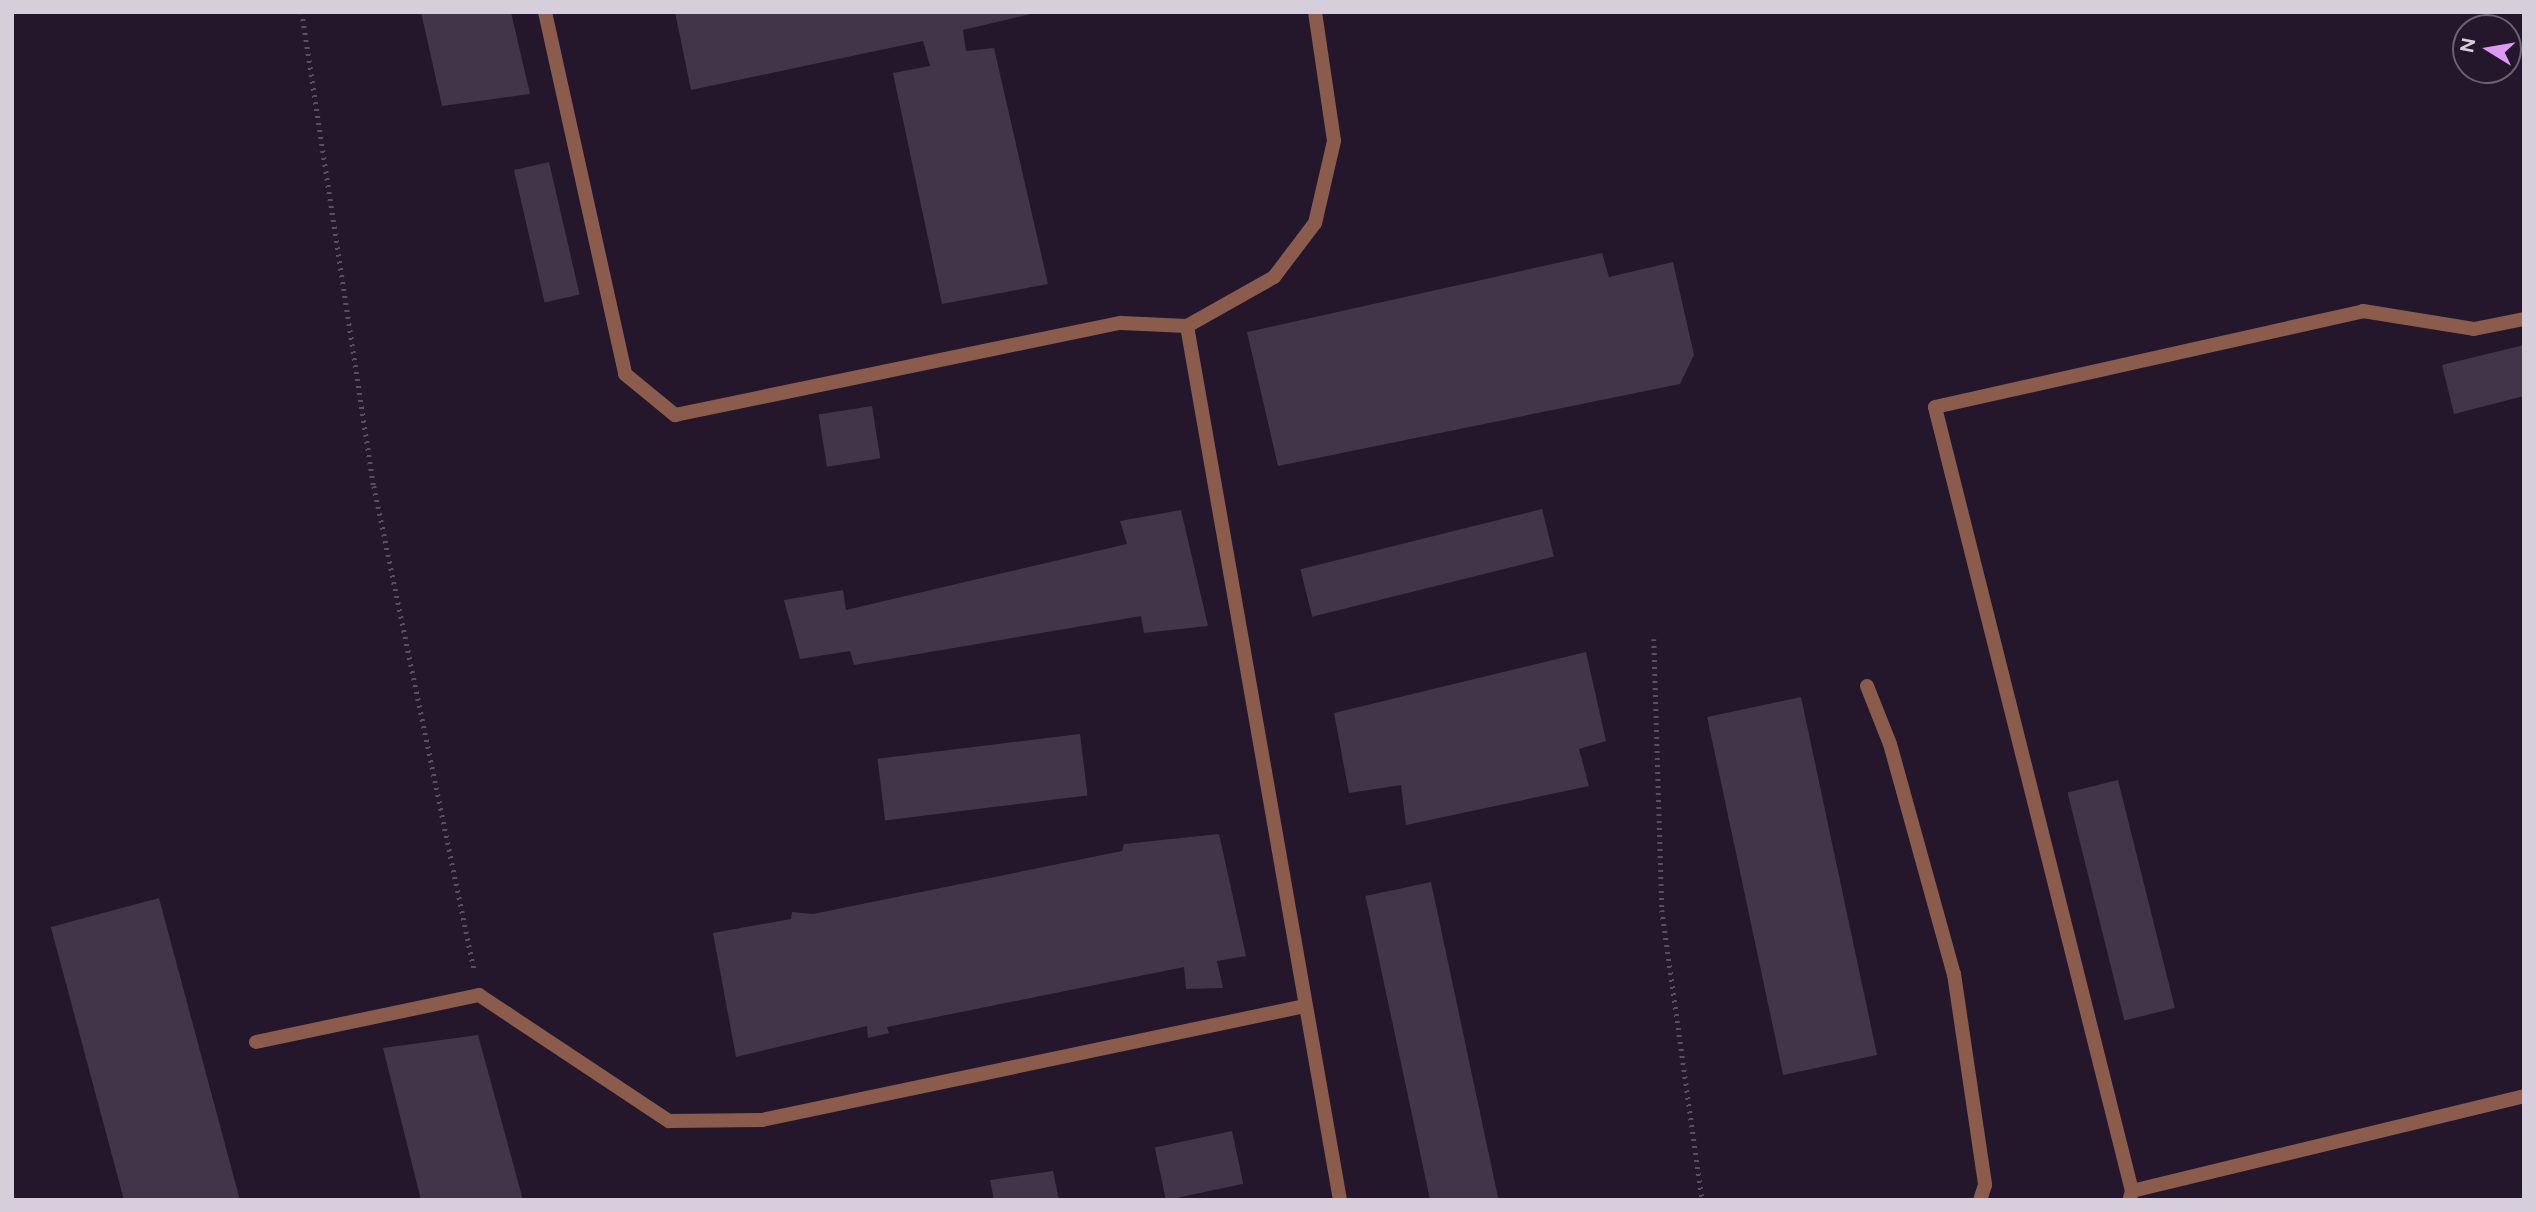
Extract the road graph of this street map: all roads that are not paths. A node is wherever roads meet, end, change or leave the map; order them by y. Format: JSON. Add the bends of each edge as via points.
{"nodes":[{"id":1,"x":545,"y":12,"type":"edge"},
{"id":2,"x":1315,"y":12,"type":"edge"},
{"id":3,"x":2524,"y":318,"type":"edge"},
{"id":4,"x":1187,"y":326,"type":"junction"},
{"id":5,"x":1867,"y":686,"type":"dead end"},
{"id":6,"x":1305,"y":1006,"type":"junction"},
{"id":7,"x":256,"y":1042,"type":"dead end"},
{"id":8,"x":2524,"y":1096,"type":"edge"},
{"id":9,"x":2131,"y":1195,"type":"edge"},
{"id":10,"x":1340,"y":1200,"type":"edge"},
{"id":11,"x":1980,"y":1200,"type":"edge"}],
"edges":[{"from":1,"to":4,"type":"lane","via":[[625,374],[675,415],[1121,323]]},
{"from":2,"to":4,"type":"lane","via":[[1334,141],[1315,223],[1273,277]]},
{"from":3,"to":9,"type":"lane","via":[[2474,329],[2362,311],[1935,407]]},
{"from":4,"to":6,"type":"lane"},
{"from":5,"to":11,"type":"lane","via":[[1890,744],[1954,974],[1985,1185]]},
{"from":6,"to":7,"type":"lane","via":[[762,1120],[669,1121],[479,995]]},
{"from":6,"to":10,"type":"lane"},
{"from":8,"to":9,"type":"lane"}]}
